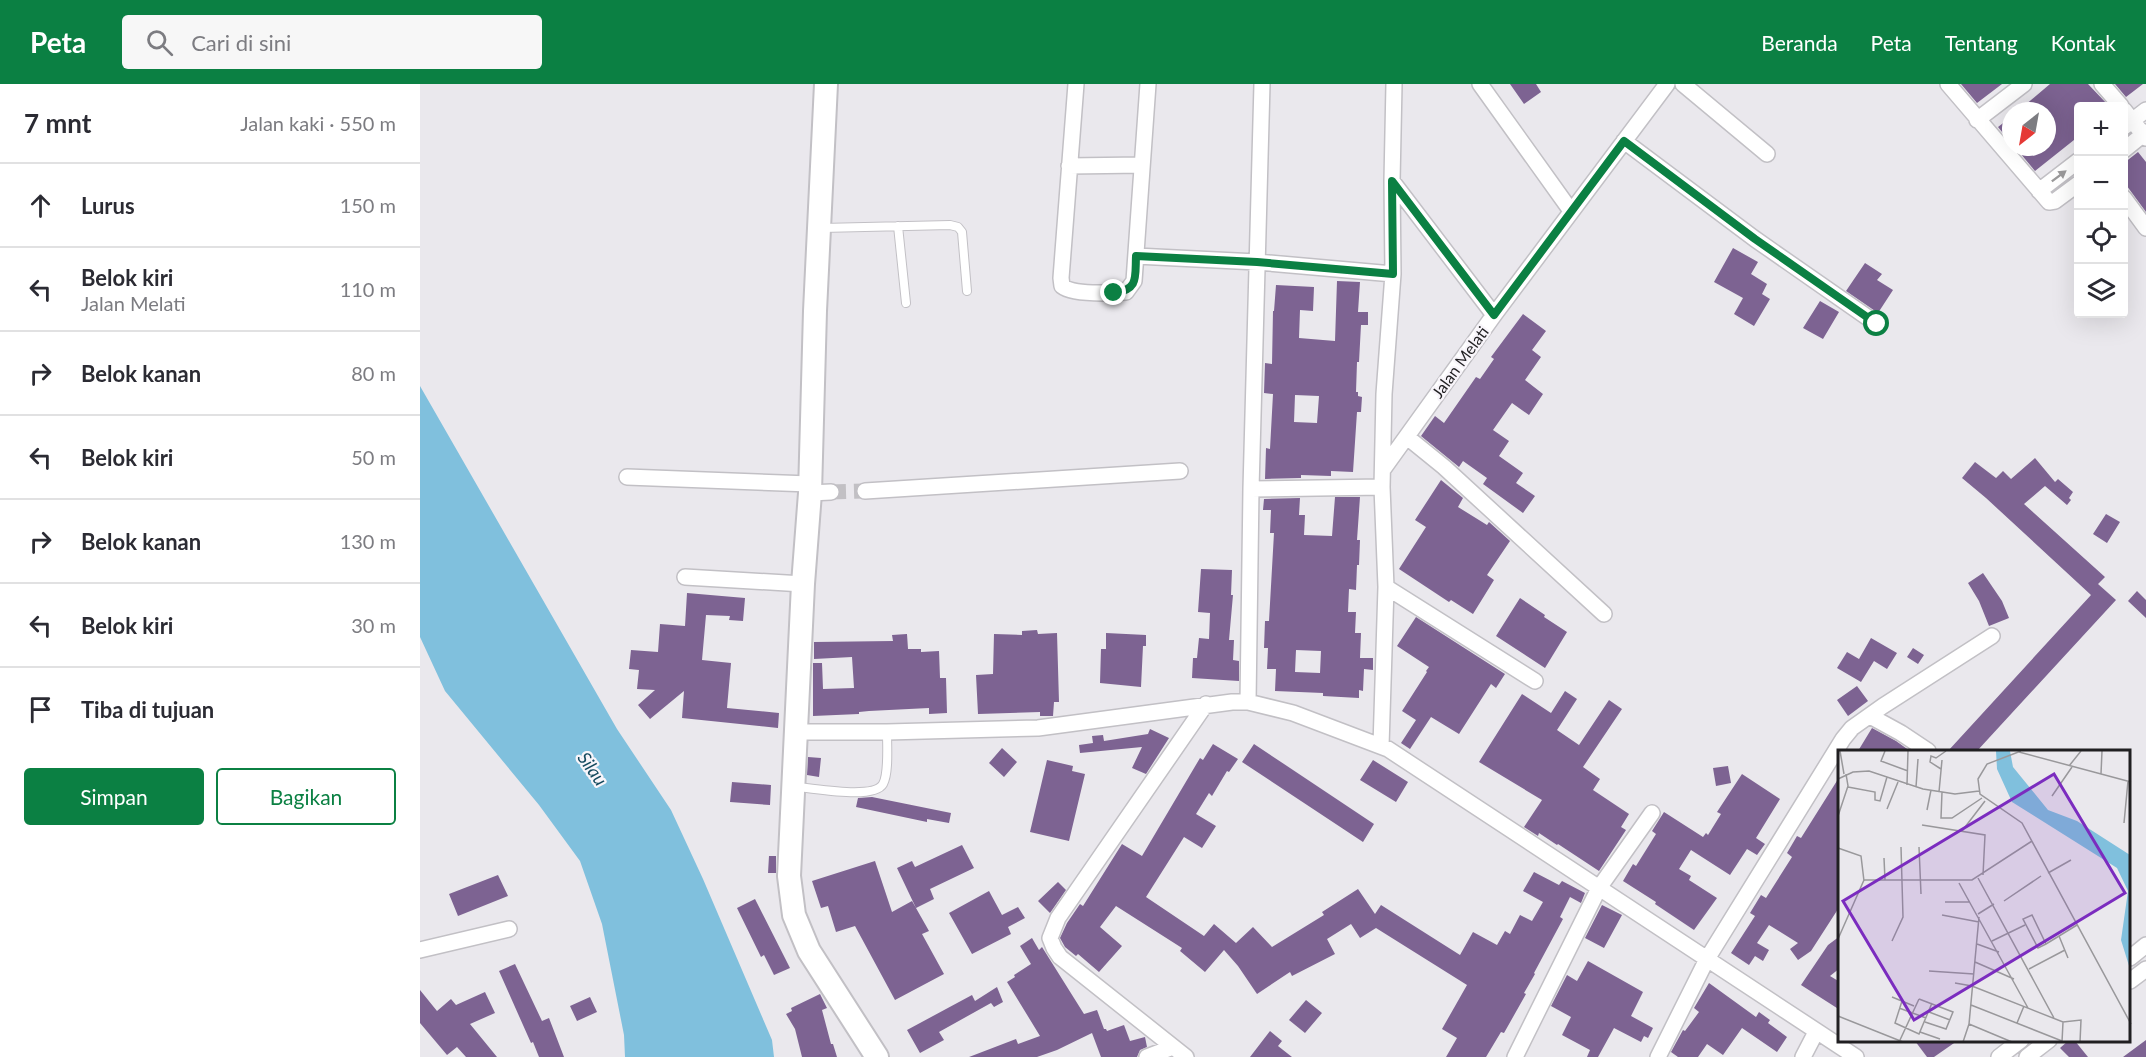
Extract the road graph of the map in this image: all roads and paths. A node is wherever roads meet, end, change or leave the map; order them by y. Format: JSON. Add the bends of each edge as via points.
{"nodes":[{"id":1,"x":826,"y":84,"type":"edge"},
{"id":2,"x":1076,"y":84,"type":"edge"},
{"id":3,"x":1148,"y":84,"type":"edge"},
{"id":4,"x":1262,"y":84,"type":"edge"},
{"id":5,"x":1394,"y":84,"type":"edge"},
{"id":6,"x":1480,"y":84,"type":"edge"},
{"id":7,"x":1667,"y":84,"type":"edge"},
{"id":8,"x":1683,"y":84,"type":"edge"},
{"id":9,"x":1947,"y":84,"type":"edge"},
{"id":10,"x":2024,"y":84,"type":"edge"},
{"id":11,"x":2102,"y":84,"type":"edge"},
{"id":12,"x":2115,"y":102,"type":"edge"},
{"id":13,"x":2146,"y":110,"type":"edge"},
{"id":14,"x":2128,"y":115,"type":"edge"},
{"id":15,"x":2128,"y":119,"type":"edge"},
{"id":16,"x":1977,"y":120,"type":"junction"},
{"id":17,"x":2145,"y":135,"type":"edge"},
{"id":18,"x":1624,"y":141,"type":"junction"},
{"id":19,"x":2128,"y":147,"type":"edge"},
{"id":20,"x":1767,"y":154,"type":"dead end"},
{"id":21,"x":1142,"y":165,"type":"junction"},
{"id":22,"x":2074,"y":165,"type":"edge"},
{"id":23,"x":1069,"y":166,"type":"junction"},
{"id":24,"x":1392,"y":181,"type":"junction"},
{"id":25,"x":2074,"y":187,"type":"edge"},
{"id":26,"x":2039,"y":191,"type":"junction"},
{"id":27,"x":2128,"y":203,"type":"edge"},
{"id":28,"x":1571,"y":211,"type":"junction"},
{"id":29,"x":898,"y":226,"type":"junction"},
{"id":30,"x":818,"y":228,"type":"junction"},
{"id":31,"x":2146,"y":228,"type":"edge"},
{"id":32,"x":1136,"y":256,"type":"junction"},
{"id":33,"x":1257,"y":262,"type":"junction"},
{"id":34,"x":1393,"y":274,"type":"junction"},
{"id":35,"x":967,"y":291,"type":"dead end"},
{"id":36,"x":906,"y":303,"type":"dead end"},
{"id":37,"x":1494,"y":315,"type":"junction"},
{"id":38,"x":1877,"y":324,"type":"dead end"},
{"id":39,"x":1407,"y":437,"type":"junction"},
{"id":40,"x":1384,"y":468,"type":"junction"},
{"id":41,"x":1180,"y":471,"type":"dead end"},
{"id":42,"x":627,"y":477,"type":"dead end"},
{"id":43,"x":1382,"y":487,"type":"junction"},
{"id":44,"x":1251,"y":489,"type":"junction"},
{"id":45,"x":817,"y":490,"type":"junction"},
{"id":46,"x":864,"y":491,"type":"tunnel mouth"},
{"id":47,"x":685,"y":577,"type":"dead end"},
{"id":48,"x":803,"y":584,"type":"junction"},
{"id":49,"x":1386,"y":587,"type":"junction"},
{"id":50,"x":1604,"y":614,"type":"dead end"},
{"id":51,"x":1992,"y":636,"type":"dead end"},
{"id":52,"x":1535,"y":681,"type":"dead end"},
{"id":53,"x":1248,"y":702,"type":"junction"},
{"id":54,"x":1206,"y":704,"type":"junction"},
{"id":55,"x":1870,"y":716,"type":"junction"},
{"id":56,"x":796,"y":732,"type":"junction"},
{"id":57,"x":887,"y":732,"type":"junction"},
{"id":58,"x":1381,"y":746,"type":"junction"},
{"id":59,"x":1926,"y":750,"type":"edge"},
{"id":60,"x":793,"y":786,"type":"junction"},
{"id":61,"x":1652,"y":813,"type":"dead end"},
{"id":62,"x":1599,"y":888,"type":"junction"},
{"id":63,"x":509,"y":929,"type":"dead end"},
{"id":64,"x":2146,"y":945,"type":"edge"},
{"id":65,"x":420,"y":950,"type":"edge"},
{"id":66,"x":2131,"y":957,"type":"edge"},
{"id":67,"x":1707,"y":959,"type":"junction"},
{"id":68,"x":2146,"y":969,"type":"edge"},
{"id":69,"x":2131,"y":980,"type":"edge"},
{"id":70,"x":1816,"y":1032,"type":"junction"},
{"id":71,"x":2020,"y":1042,"type":"edge"},
{"id":72,"x":2048,"y":1042,"type":"edge"},
{"id":73,"x":1173,"y":1047,"type":"junction"},
{"id":74,"x":877,"y":1057,"type":"edge"},
{"id":75,"x":1147,"y":1057,"type":"edge"},
{"id":76,"x":1186,"y":1057,"type":"edge"},
{"id":77,"x":1515,"y":1057,"type":"edge"},
{"id":78,"x":1658,"y":1057,"type":"edge"},
{"id":79,"x":1803,"y":1057,"type":"edge"},
{"id":80,"x":1856,"y":1057,"type":"edge"},
{"id":81,"x":1999,"y":1057,"type":"edge"},
{"id":82,"x":2027,"y":1057,"type":"edge"}],
"edges":[{"from":1,"to":30,"type":"main road"},
{"from":2,"to":23,"type":"street"},
{"from":3,"to":21,"type":"street"},
{"from":4,"to":33,"type":"street"},
{"from":5,"to":24,"type":"street"},
{"from":6,"to":28,"type":"street"},
{"from":7,"to":18,"type":"street","name":"Jalan Melati"},
{"from":8,"to":20,"type":"street"},
{"from":9,"to":16,"type":"street"},
{"from":10,"to":16,"type":"street"},
{"from":11,"to":12,"type":"street"},
{"from":13,"to":14,"type":"street"},
{"from":15,"to":17,"type":"street"},
{"from":16,"to":26,"type":"street"},
{"from":17,"to":19,"type":"street"},
{"from":18,"to":28,"type":"street","name":"Jalan Melati"},
{"from":18,"to":38,"type":"street"},
{"from":21,"to":23,"type":"street"},
{"from":21,"to":32,"type":"street"},
{"from":26,"to":22,"type":"street","one_way":true},
{"from":23,"to":32,"type":"street","via":[[1062,286],[1072,291],[1126,292],[1134,281]]},
{"from":24,"to":34,"type":"street"},
{"from":24,"to":37,"type":"street"},
{"from":25,"to":26,"type":"street","via":[[2051,203]]},
{"from":27,"to":31,"type":"street"},
{"from":28,"to":37,"type":"street","name":"Jalan Melati"},
{"from":29,"to":30,"type":"lane"},
{"from":29,"to":35,"type":"lane","via":[[958,227],[962,232]]},
{"from":29,"to":36,"type":"lane"},
{"from":30,"to":45,"type":"main road"},
{"from":32,"to":33,"type":"street"},
{"from":33,"to":34,"type":"street"},
{"from":33,"to":44,"type":"street"},
{"from":34,"to":40,"type":"street","via":[[1384,393]]},
{"from":37,"to":39,"type":"street","name":"Jalan Melati"},
{"from":39,"to":40,"type":"street","name":"Jalan Melati"},
{"from":39,"to":50,"type":"street"},
{"from":40,"to":43,"type":"street"},
{"from":41,"to":46,"type":"street"},
{"from":42,"to":45,"type":"street"},
{"from":43,"to":44,"type":"street"},
{"from":43,"to":49,"type":"street"},
{"from":44,"to":53,"type":"street"},
{"from":45,"to":48,"type":"main road"},
{"from":47,"to":48,"type":"street"},
{"from":48,"to":56,"type":"main road"},
{"from":49,"to":52,"type":"street"},
{"from":49,"to":58,"type":"street"},
{"from":51,"to":55,"type":"street"},
{"from":53,"to":54,"type":"street"},
{"from":53,"to":58,"type":"street","via":[[1293,713]]},
{"from":54,"to":57,"type":"street","via":[[1038,728]]},
{"from":54,"to":73,"type":"street","via":[[1058,918],[1050,938],[1060,957]]},
{"from":55,"to":59,"type":"street"},
{"from":55,"to":67,"type":"street","via":[[1843,739]]},
{"from":56,"to":57,"type":"street"},
{"from":56,"to":60,"type":"main road"},
{"from":57,"to":60,"type":"lane","via":[[886,772],[878,790],[865,793]]},
{"from":58,"to":62,"type":"street"},
{"from":60,"to":74,"type":"main road","via":[[789,876],[794,915],[809,951]]},
{"from":61,"to":62,"type":"street"},
{"from":62,"to":67,"type":"street"},
{"from":62,"to":77,"type":"street"},
{"from":63,"to":65,"type":"street"},
{"from":64,"to":66,"type":"street"},
{"from":67,"to":70,"type":"street"},
{"from":67,"to":78,"type":"street"},
{"from":68,"to":69,"type":"street"},
{"from":70,"to":79,"type":"street"},
{"from":70,"to":80,"type":"street"},
{"from":71,"to":81,"type":"street"},
{"from":72,"to":82,"type":"street"},
{"from":73,"to":75,"type":"street"},
{"from":73,"to":76,"type":"street"}]}
